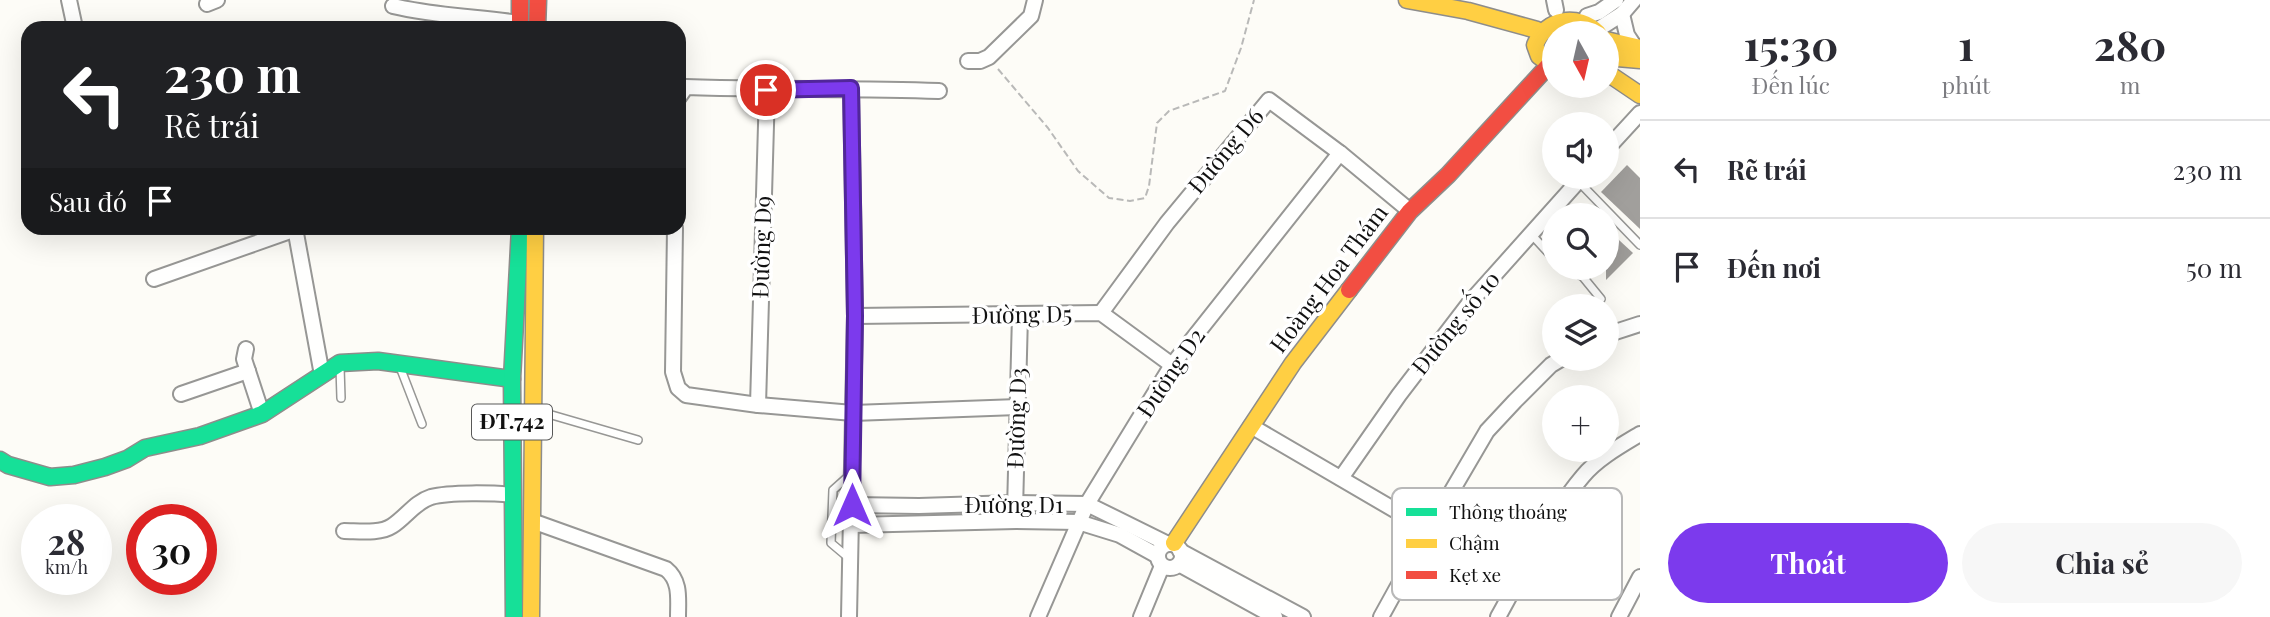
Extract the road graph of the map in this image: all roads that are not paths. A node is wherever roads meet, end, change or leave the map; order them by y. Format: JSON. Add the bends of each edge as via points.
{"nodes":[{"id":1,"x":69,"y":0,"type":"edge"},
{"id":2,"x":520,"y":0,"type":"edge"},
{"id":3,"x":538,"y":0,"type":"edge"},
{"id":4,"x":1035,"y":0,"type":"edge"},
{"id":5,"x":1407,"y":0,"type":"edge"},
{"id":6,"x":1616,"y":0,"type":"edge"},
{"id":7,"x":1634,"y":0,"type":"edge"},
{"id":8,"x":1555,"y":5,"type":"edge"},
{"id":9,"x":393,"y":6,"type":"dead end"},
{"id":10,"x":1622,"y":14,"type":"junction"},
{"id":11,"x":1587,"y":16,"type":"junction"},
{"id":12,"x":74,"y":21,"type":"edge"},
{"id":13,"x":499,"y":21,"type":"edge"},
{"id":14,"x":520,"y":21,"type":"edge"},
{"id":15,"x":537,"y":21,"type":"edge"},
{"id":16,"x":1591,"y":21,"type":"edge"},
{"id":17,"x":1614,"y":21,"type":"edge"},
{"id":18,"x":1537,"y":30,"type":"junction"},
{"id":19,"x":1619,"y":43,"type":"edge"},
{"id":20,"x":1638,"y":52,"type":"edge"},
{"id":21,"x":1619,"y":55,"type":"edge"},
{"id":22,"x":1542,"y":56,"type":"edge"},
{"id":23,"x":968,"y":61,"type":"dead end"},
{"id":24,"x":1640,"y":70,"type":"edge"},
{"id":25,"x":1542,"y":76,"type":"edge"},
{"id":26,"x":1619,"y":81,"type":"edge"},
{"id":27,"x":686,"y":87,"type":"edge"},
{"id":28,"x":851,"y":88,"type":"junction"},
{"id":29,"x":766,"y":90,"type":"junction"},
{"id":30,"x":939,"y":91,"type":"dead end"},
{"id":31,"x":1637,"y":93,"type":"edge"},
{"id":32,"x":1640,"y":113,"type":"edge"},
{"id":33,"x":1619,"y":136,"type":"edge"},
{"id":34,"x":1340,"y":152,"type":"junction"},
{"id":35,"x":1571,"y":189,"type":"edge"},
{"id":36,"x":1589,"y":189,"type":"edge"},
{"id":37,"x":1410,"y":211,"type":"junction"},
{"id":38,"x":1531,"y":234,"type":"junction"},
{"id":39,"x":276,"y":235,"type":"edge"},
{"id":40,"x":296,"y":235,"type":"edge"},
{"id":41,"x":520,"y":235,"type":"edge"},
{"id":42,"x":536,"y":235,"type":"edge"},
{"id":43,"x":675,"y":235,"type":"edge"},
{"id":44,"x":1640,"y":245,"type":"edge"},
{"id":45,"x":1542,"y":246,"type":"edge"},
{"id":46,"x":154,"y":279,"type":"dead end"},
{"id":47,"x":1585,"y":280,"type":"edge"},
{"id":48,"x":1597,"y":294,"type":"edge"},
{"id":49,"x":1101,"y":313,"type":"junction"},
{"id":50,"x":1020,"y":315,"type":"junction"},
{"id":51,"x":855,"y":316,"type":"junction"},
{"id":52,"x":1640,"y":324,"type":"edge"},
{"id":53,"x":1619,"y":331,"type":"edge"},
{"id":54,"x":246,"y":349,"type":"dead end"},
{"id":55,"x":340,"y":363,"type":"junction"},
{"id":56,"x":398,"y":363,"type":"junction"},
{"id":57,"x":1172,"y":365,"type":"junction"},
{"id":58,"x":248,"y":371,"type":"junction"},
{"id":59,"x":1546,"y":371,"type":"edge"},
{"id":60,"x":322,"y":375,"type":"junction"},
{"id":61,"x":512,"y":379,"type":"junction"},
{"id":62,"x":181,"y":394,"type":"dead end"},
{"id":63,"x":341,"y":398,"type":"dead end"},
{"id":64,"x":758,"y":405,"type":"junction"},
{"id":65,"x":1018,"y":407,"type":"junction"},
{"id":66,"x":532,"y":410,"type":"junction"},
{"id":67,"x":853,"y":413,"type":"junction"},
{"id":68,"x":262,"y":414,"type":"junction"},
{"id":69,"x":422,"y":424,"type":"dead end"},
{"id":70,"x":1251,"y":426,"type":"junction"},
{"id":71,"x":1640,"y":435,"type":"edge"},
{"id":72,"x":638,"y":440,"type":"dead end"},
{"id":73,"x":0,"y":460,"type":"edge"},
{"id":74,"x":853,"y":473,"type":"junction"},
{"id":75,"x":1341,"y":478,"type":"junction"},
{"id":76,"x":1454,"y":488,"type":"edge"},
{"id":77,"x":1574,"y":488,"type":"edge"},
{"id":78,"x":513,"y":495,"type":"junction"},
{"id":79,"x":1015,"y":503,"type":"junction"},
{"id":80,"x":1087,"y":504,"type":"junction"},
{"id":81,"x":852,"y":505,"type":"junction"},
{"id":82,"x":919,"y":506,"type":"junction"},
{"id":83,"x":1392,"y":508,"type":"edge"},
{"id":84,"x":532,"y":521,"type":"junction"},
{"id":85,"x":1016,"y":521,"type":"junction"},
{"id":86,"x":921,"y":522,"type":"junction"},
{"id":87,"x":1078,"y":522,"type":"junction"},
{"id":88,"x":852,"y":525,"type":"junction"},
{"id":89,"x":344,"y":531,"type":"dead end"},
{"id":90,"x":1170,"y":554,"type":"junction"},
{"id":91,"x":850,"y":559,"type":"junction"},
{"id":92,"x":1640,"y":577,"type":"edge"},
{"id":93,"x":1392,"y":597,"type":"edge"},
{"id":94,"x":1508,"y":600,"type":"edge"},
{"id":95,"x":1268,"y":615,"type":"edge"},
{"id":96,"x":514,"y":617,"type":"edge"},
{"id":97,"x":531,"y":617,"type":"edge"},
{"id":98,"x":678,"y":617,"type":"edge"},
{"id":99,"x":849,"y":617,"type":"edge"},
{"id":100,"x":1038,"y":617,"type":"edge"},
{"id":101,"x":1141,"y":617,"type":"edge"},
{"id":102,"x":1303,"y":617,"type":"edge"},
{"id":103,"x":1381,"y":617,"type":"edge"},
{"id":104,"x":1498,"y":617,"type":"edge"},
{"id":105,"x":1619,"y":617,"type":"edge"}],
"edges":[{"from":1,"to":12,"type":"street"},
{"from":2,"to":14,"type":"street"},
{"from":3,"to":15,"type":"street"},
{"from":4,"to":23,"type":"street","via":[[1031,16],[989,57]]},
{"from":5,"to":18,"type":"street"},
{"from":6,"to":11,"type":"street"},
{"from":7,"to":10,"type":"street"},
{"from":8,"to":11,"type":"street"},
{"from":8,"to":18,"type":"street"},
{"from":9,"to":13,"type":"street"},
{"from":10,"to":17,"type":"street"},
{"from":10,"to":20,"type":"street","via":[[1627,35]]},
{"from":11,"to":16,"type":"street"},
{"from":18,"to":22,"type":"street","via":[[1537,50]]},
{"from":19,"to":20,"type":"street"},
{"from":20,"to":21,"type":"street"},
{"from":24,"to":31,"type":"street"},
{"from":25,"to":37,"type":"street","name":"Hoàng Hoa Thám"},
{"from":26,"to":31,"type":"street"},
{"from":27,"to":29,"type":"street"},
{"from":28,"to":29,"type":"street"},
{"from":28,"to":30,"type":"street"},
{"from":28,"to":51,"type":"street"},
{"from":29,"to":64,"type":"street","name":"Đường D9"},
{"from":32,"to":33,"type":"street"},
{"from":34,"to":37,"type":"street","name":"Đường D6"},
{"from":34,"to":49,"type":"street","name":"Đường D6","via":[[1269,100],[1167,223]]},
{"from":34,"to":57,"type":"street","name":"Đường D2"},
{"from":35,"to":38,"type":"street","name":"Đường số 10"},
{"from":36,"to":44,"type":"lane"},
{"from":37,"to":70,"type":"street","name":"Hoàng Hoa Thám","via":[[1293,363]]},
{"from":38,"to":45,"type":"lane"},
{"from":38,"to":75,"type":"street","name":"Đường số 10","via":[[1471,301]]},
{"from":39,"to":46,"type":"street"},
{"from":40,"to":60,"type":"street"},
{"from":41,"to":61,"type":"street","number":"ĐT.742"},
{"from":42,"to":66,"type":"street","number":"ĐT.742"},
{"from":43,"to":64,"type":"street","via":[[673,372],[678,388],[686,395]]},
{"from":47,"to":48,"type":"lane"},
{"from":49,"to":50,"type":"street","name":"Đường D5"},
{"from":49,"to":57,"type":"street","name":"Đường D5"},
{"from":50,"to":51,"type":"street","name":"Đường D5"},
{"from":50,"to":65,"type":"street","name":"Đường D3"},
{"from":51,"to":67,"type":"street"},
{"from":52,"to":53,"type":"street"},
{"from":54,"to":58,"type":"street"},
{"from":55,"to":56,"type":"street"},
{"from":55,"to":60,"type":"street"},
{"from":55,"to":63,"type":"lane"},
{"from":56,"to":61,"type":"street"},
{"from":56,"to":69,"type":"lane"},
{"from":57,"to":80,"type":"street","name":"Đường D2"},
{"from":58,"to":62,"type":"street"},
{"from":58,"to":68,"type":"street"},
{"from":59,"to":76,"type":"street","via":[[1488,431]]},
{"from":60,"to":68,"type":"street"},
{"from":61,"to":78,"type":"street","number":"ĐT.742"},
{"from":64,"to":67,"type":"street"},
{"from":65,"to":67,"type":"street"},
{"from":65,"to":79,"type":"street","name":"Đường D3"},
{"from":66,"to":72,"type":"lane"},
{"from":66,"to":84,"type":"street","number":"ĐT.742"},
{"from":67,"to":74,"type":"street"},
{"from":68,"to":73,"type":"street","via":[[200,436],[145,448],[127,459],[74,475],[50,477]]},
{"from":70,"to":75,"type":"street"},
{"from":70,"to":90,"type":"street","name":"Hoàng Hoa Thám"},
{"from":71,"to":77,"type":"street","via":[[1584,474]]},
{"from":74,"to":81,"type":"street"},
{"from":74,"to":91,"type":"lane","via":[[832,490],[831,543]]},
{"from":75,"to":83,"type":"street"},
{"from":78,"to":89,"type":"street","via":[[431,497],[392,527]]},
{"from":78,"to":96,"type":"street","number":"ĐT.742"},
{"from":79,"to":80,"type":"street","name":"Đường D1"},
{"from":79,"to":82,"type":"street","name":"Đường D1"},
{"from":79,"to":85,"type":"street","name":"Đường D3"},
{"from":80,"to":87,"type":"street","name":"Đường D2"},
{"from":80,"to":90,"type":"street","name":"Đường D1"},
{"from":81,"to":82,"type":"street","name":"Đường D1"},
{"from":81,"to":88,"type":"street"},
{"from":82,"to":86,"type":"street"},
{"from":84,"to":97,"type":"street","number":"ĐT.742"},
{"from":84,"to":98,"type":"street","via":[[666,569],[677,584]]},
{"from":85,"to":86,"type":"street","name":"Đường D1"},
{"from":85,"to":87,"type":"street","name":"Đường D1"},
{"from":86,"to":88,"type":"street","name":"Đường D1"},
{"from":87,"to":90,"type":"street","name":"Đường D1"},
{"from":87,"to":100,"type":"street","name":"Đường D2"},
{"from":88,"to":91,"type":"street"},
{"from":90,"to":95,"type":"street"},
{"from":90,"to":101,"type":"street","name":"Hoàng Hoa Thám"},
{"from":90,"to":102,"type":"street"},
{"from":91,"to":99,"type":"street"},
{"from":92,"to":105,"type":"street"},
{"from":93,"to":103,"type":"street"},
{"from":94,"to":104,"type":"street"}]}
